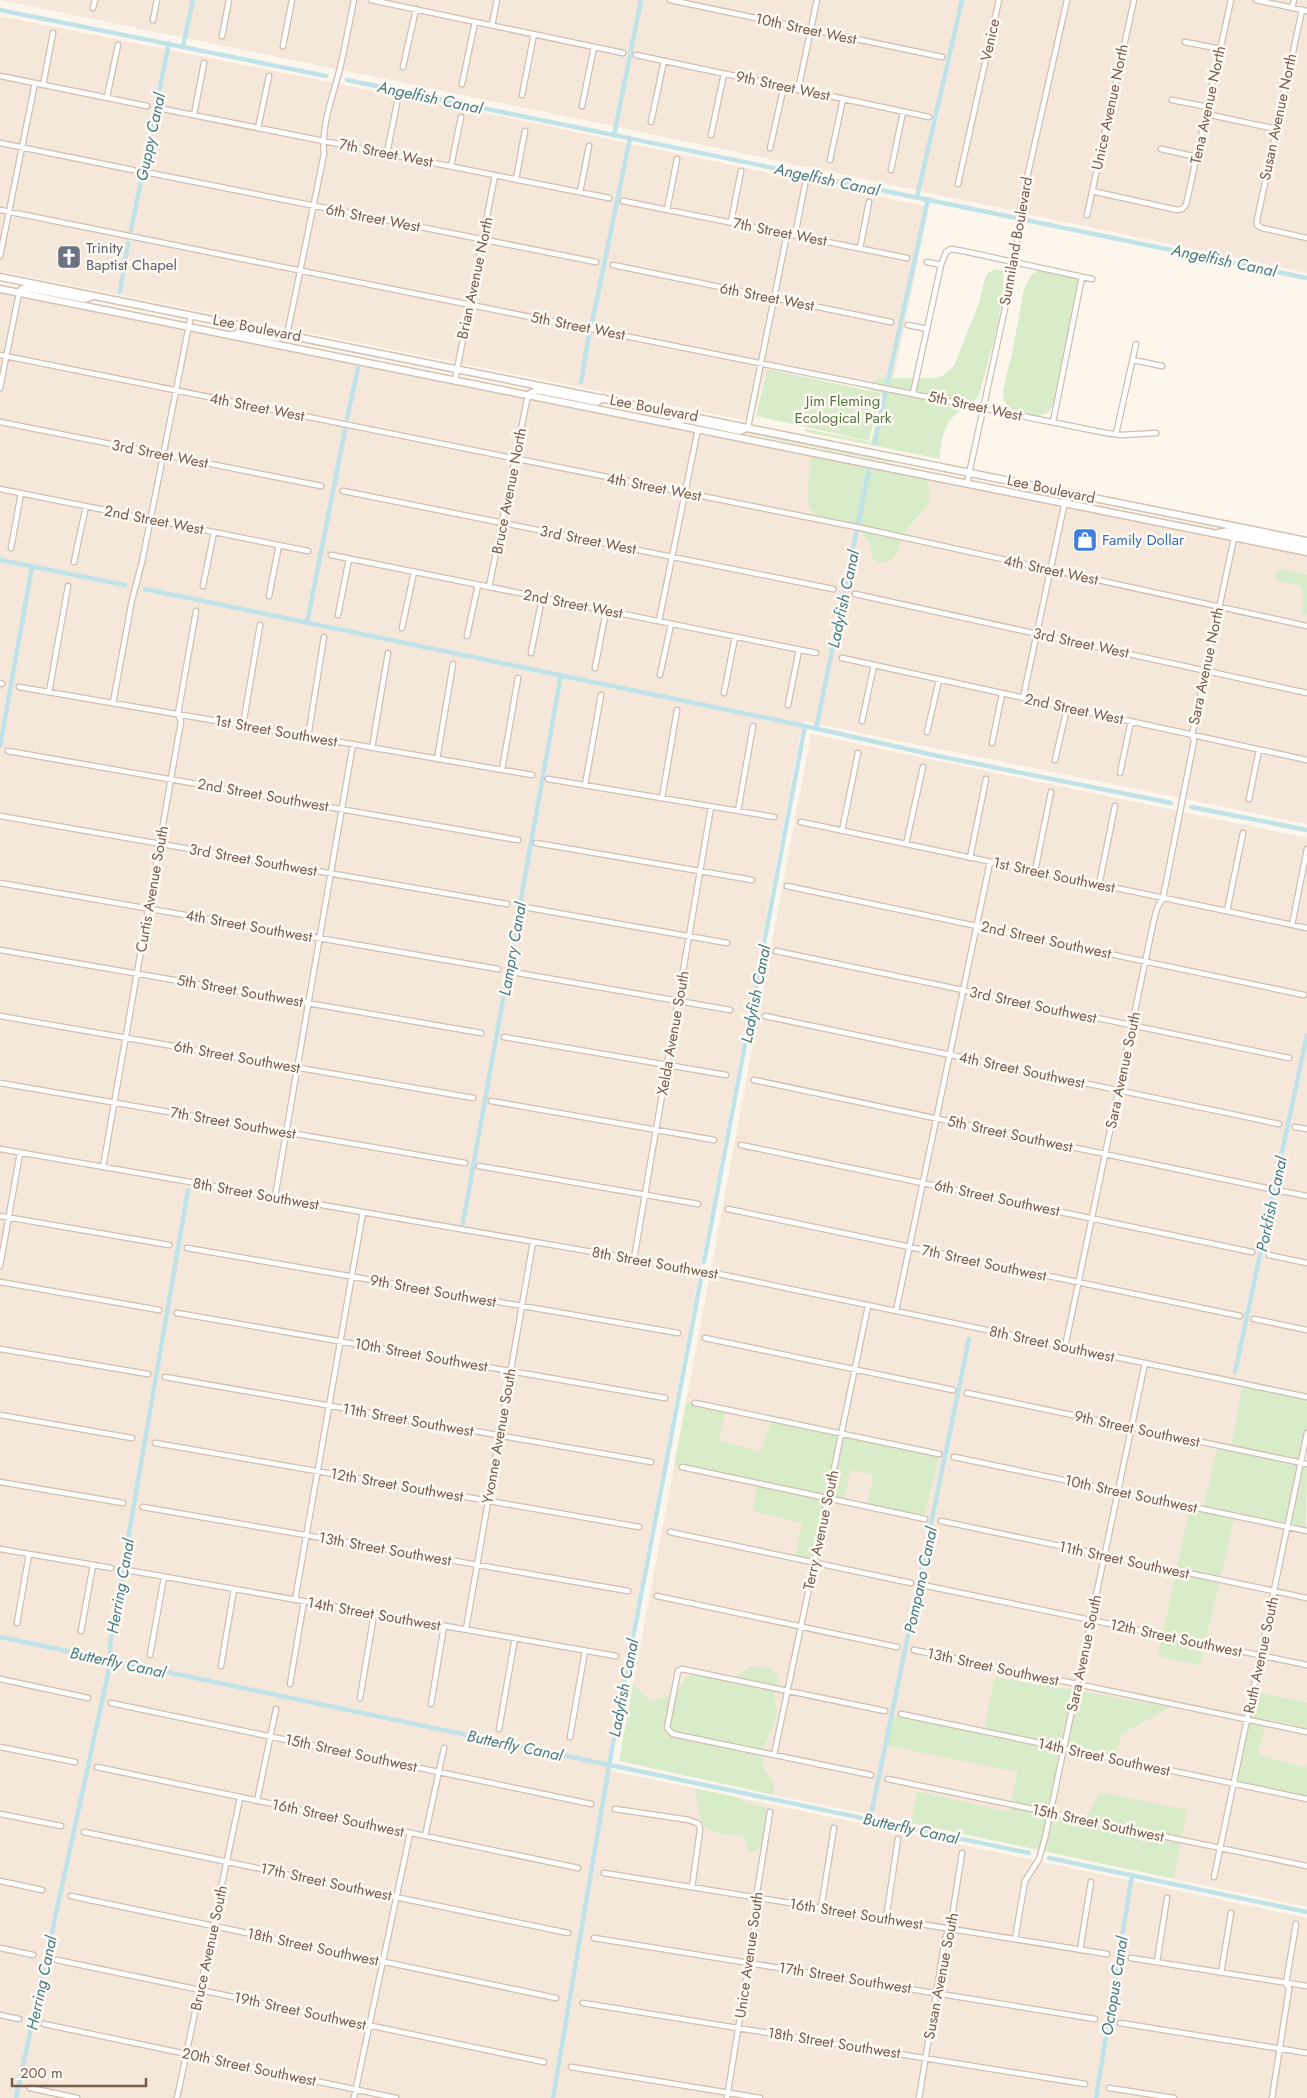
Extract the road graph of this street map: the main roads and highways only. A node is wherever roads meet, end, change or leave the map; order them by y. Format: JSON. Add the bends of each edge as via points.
{"nodes":[{"id":1,"x":0,"y":277,"type":"edge"},
{"id":2,"x":0,"y":289,"type":"edge"},
{"id":3,"x":19,"y":293,"type":"junction"},
{"id":4,"x":94,"y":296,"type":"junction"},
{"id":5,"x":231,"y":335,"type":"junction"},
{"id":6,"x":287,"y":335,"type":"junction"},
{"id":7,"x":528,"y":395,"type":"junction"},
{"id":8,"x":603,"y":398,"type":"junction"},
{"id":9,"x":670,"y":424,"type":"junction"},
{"id":10,"x":748,"y":427,"type":"junction"},
{"id":11,"x":1217,"y":534,"type":"junction"},
{"id":12,"x":1307,"y":541,"type":"edge"},
{"id":13,"x":1307,"y":546,"type":"edge"},
{"id":14,"x":1307,"y":552,"type":"edge"}],
"edges":[{"from":1,"to":4,"type":"main road","name":"Lee Boulevard"},
{"from":2,"to":3,"type":"main road","name":"Lee Boulevard"},
{"from":3,"to":4,"type":"main road","via":[[27,288],[85,299]]},
{"from":3,"to":5,"type":"main road","name":"Lee Boulevard"},
{"from":4,"to":6,"type":"main road","name":"Lee Boulevard"},
{"from":5,"to":6,"type":"main road","via":[[244,332],[278,338]]},
{"from":5,"to":7,"type":"main road","name":"Lee Boulevard"},
{"from":6,"to":8,"type":"main road","name":"Lee Boulevard"},
{"from":7,"to":8,"type":"main road","via":[[537,390],[598,402]]},
{"from":7,"to":9,"type":"main road","name":"Lee Boulevard"},
{"from":8,"to":10,"type":"main road","name":"Lee Boulevard"},
{"from":9,"to":10,"type":"main road","via":[[684,419],[740,430]]},
{"from":9,"to":11,"type":"main road","name":"Lee Boulevard"},
{"from":10,"to":12,"type":"main road","name":"Lee Boulevard"},
{"from":11,"to":13,"type":"main road","via":[[1229,530]]},
{"from":11,"to":14,"type":"main road","name":"Lee Boulevard"}]}
